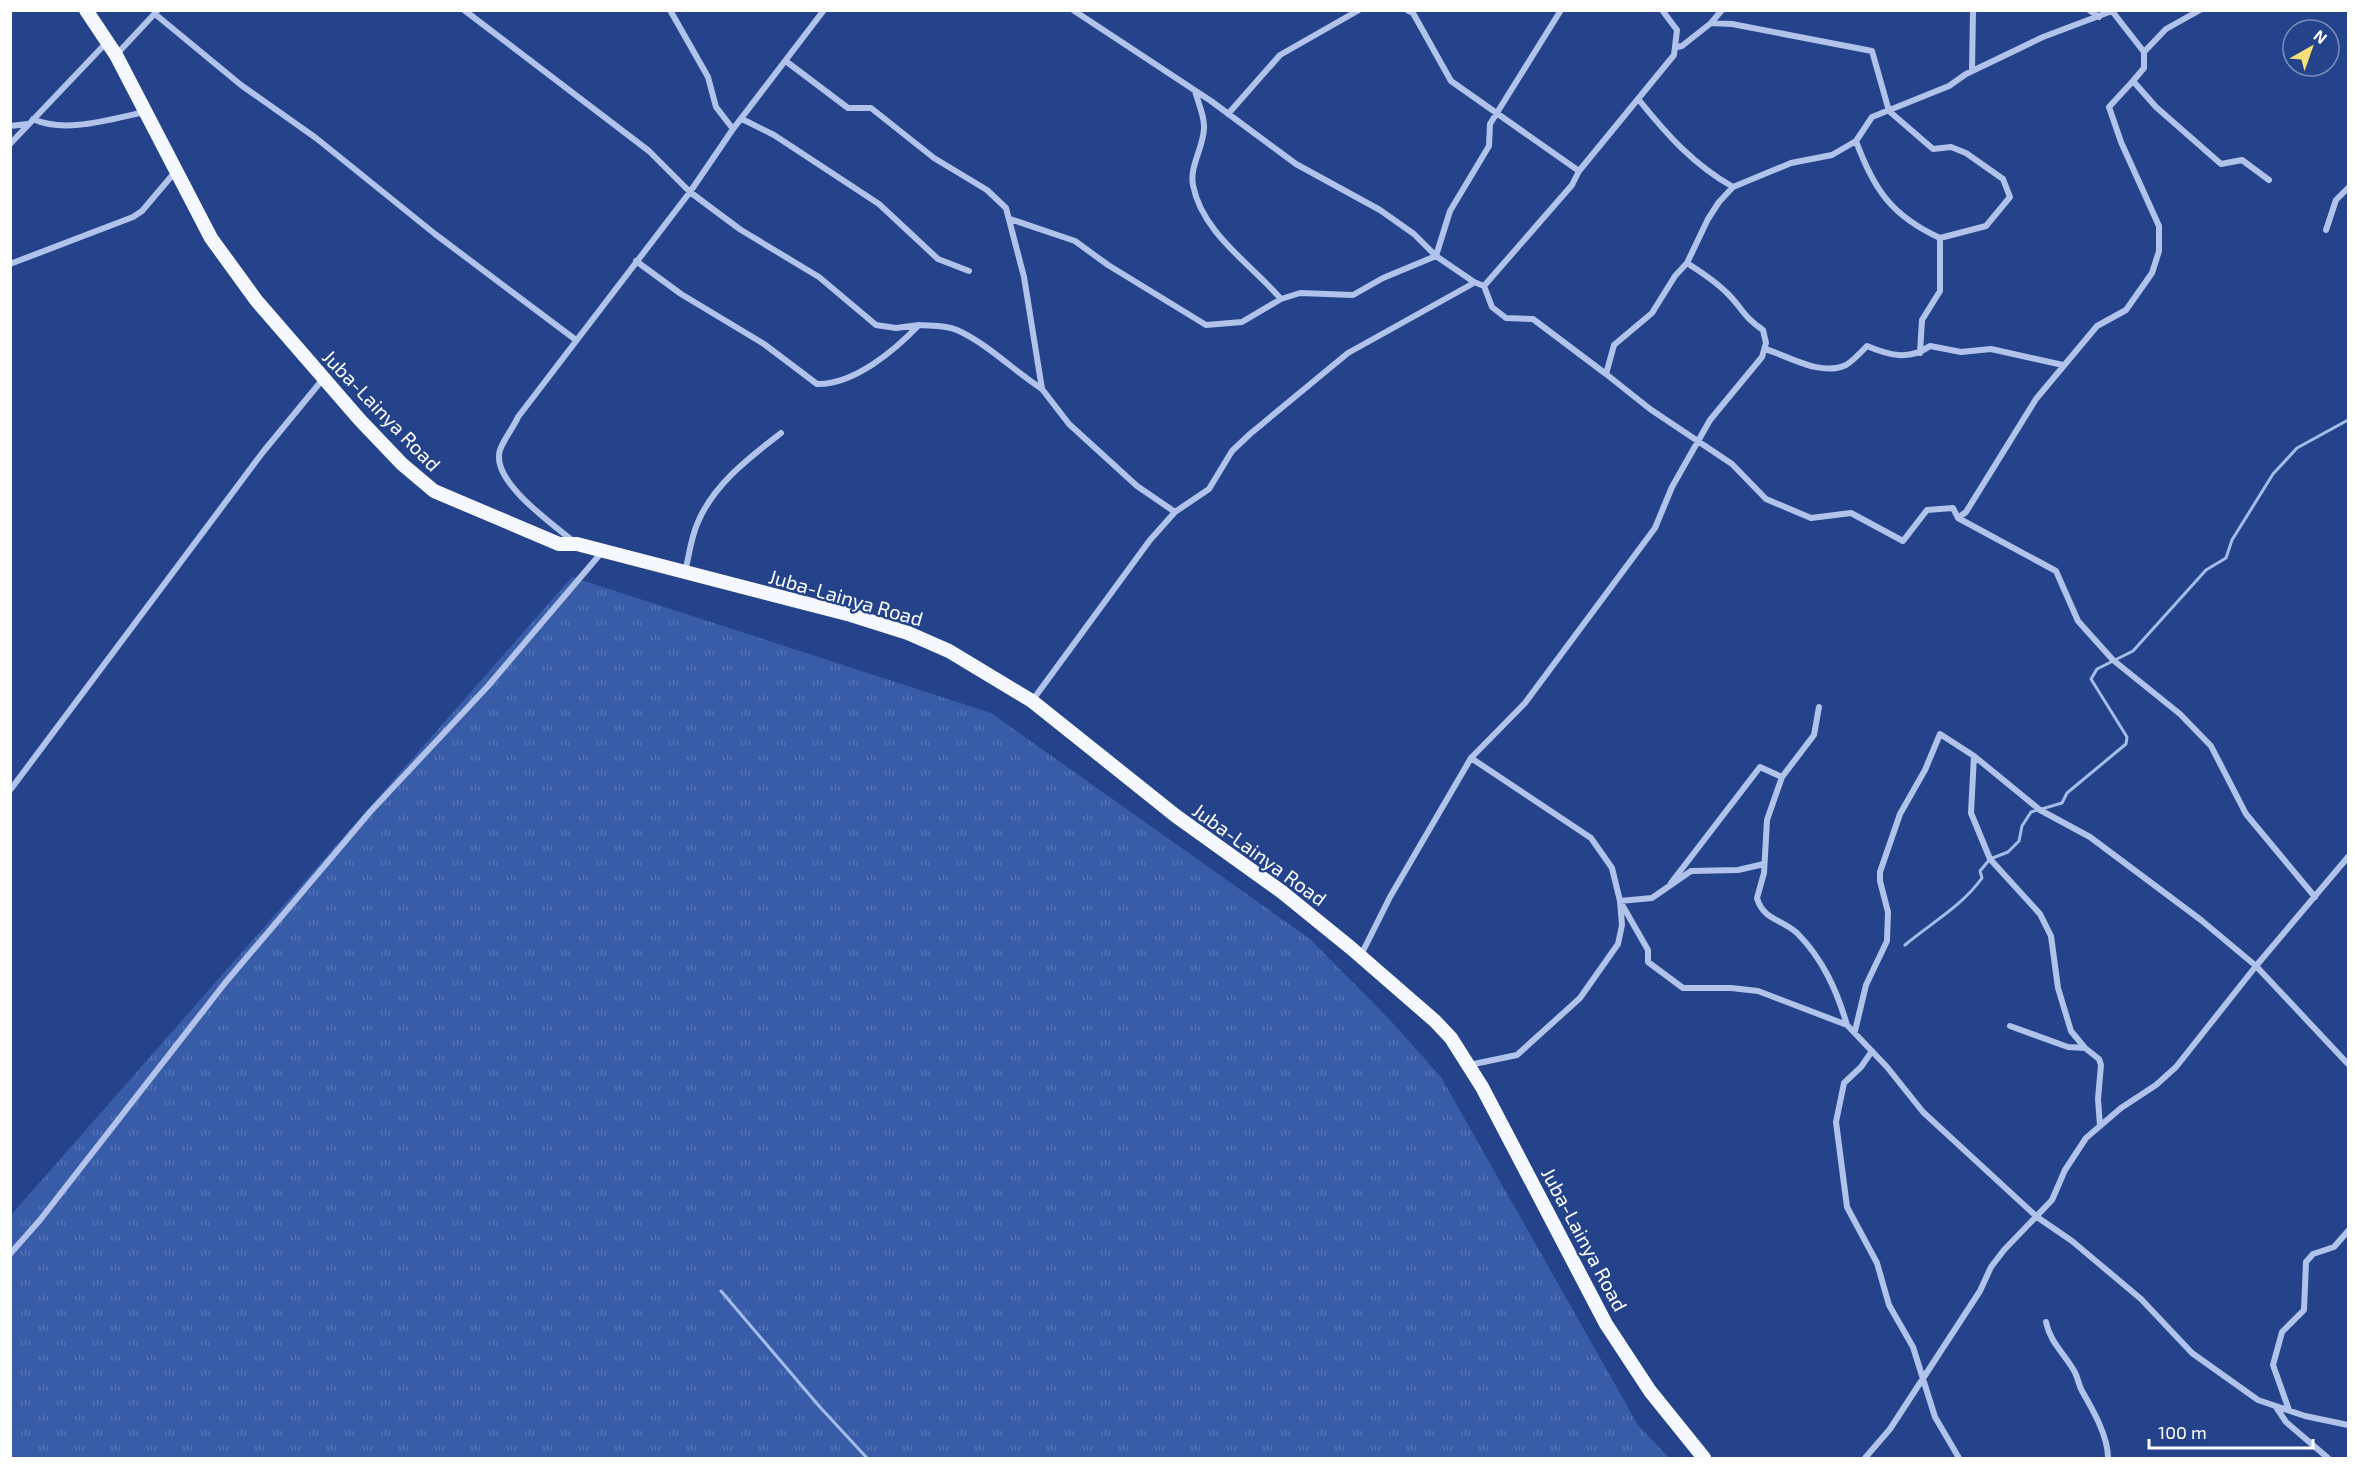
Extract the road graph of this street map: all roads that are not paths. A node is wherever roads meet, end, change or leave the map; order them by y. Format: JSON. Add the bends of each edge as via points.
{"nodes":[{"id":1,"x":86,"y":10,"type":"edge"},
{"id":2,"x":464,"y":10,"type":"edge"},
{"id":3,"x":670,"y":10,"type":"edge"},
{"id":4,"x":824,"y":10,"type":"edge"},
{"id":5,"x":1073,"y":10,"type":"edge"},
{"id":6,"x":1359,"y":10,"type":"edge"},
{"id":7,"x":1407,"y":10,"type":"edge"},
{"id":8,"x":1561,"y":10,"type":"edge"},
{"id":9,"x":1662,"y":10,"type":"edge"},
{"id":10,"x":1722,"y":10,"type":"edge"},
{"id":11,"x":1973,"y":10,"type":"edge"},
{"id":12,"x":2089,"y":10,"type":"edge"},
{"id":13,"x":2200,"y":10,"type":"edge"},
{"id":14,"x":156,"y":12,"type":"edge"},
{"id":15,"x":2099,"y":17,"type":"junction"},
{"id":16,"x":1711,"y":23,"type":"junction"},
{"id":17,"x":108,"y":41,"type":"junction"},
{"id":18,"x":1677,"y":47,"type":"junction"},
{"id":19,"x":2144,"y":52,"type":"junction"},
{"id":20,"x":116,"y":56,"type":"junction"},
{"id":21,"x":787,"y":62,"type":"junction"},
{"id":22,"x":1972,"y":71,"type":"junction"},
{"id":23,"x":2133,"y":81,"type":"junction"},
{"id":24,"x":1195,"y":91,"type":"junction"},
{"id":25,"x":1639,"y":100,"type":"junction"},
{"id":26,"x":1889,"y":111,"type":"junction"},
{"id":27,"x":146,"y":112,"type":"junction"},
{"id":28,"x":1497,"y":113,"type":"junction"},
{"id":29,"x":1228,"y":114,"type":"junction"},
{"id":30,"x":742,"y":118,"type":"junction"},
{"id":31,"x":31,"y":121,"type":"junction"},
{"id":32,"x":10,"y":126,"type":"edge"},
{"id":33,"x":733,"y":129,"type":"junction"},
{"id":34,"x":1856,"y":141,"type":"junction"},
{"id":35,"x":10,"y":144,"type":"edge"},
{"id":36,"x":176,"y":171,"type":"junction"},
{"id":37,"x":1580,"y":171,"type":"junction"},
{"id":38,"x":2269,"y":180,"type":"dead end"},
{"id":39,"x":1733,"y":187,"type":"junction"},
{"id":40,"x":2349,"y":189,"type":"edge"},
{"id":41,"x":690,"y":192,"type":"junction"},
{"id":42,"x":1010,"y":219,"type":"junction"},
{"id":43,"x":2326,"y":230,"type":"dead end"},
{"id":44,"x":1940,"y":238,"type":"junction"},
{"id":45,"x":1436,"y":256,"type":"junction"},
{"id":46,"x":636,"y":261,"type":"junction"},
{"id":47,"x":1687,"y":263,"type":"junction"},
{"id":48,"x":10,"y":264,"type":"edge"},
{"id":49,"x":969,"y":271,"type":"dead end"},
{"id":50,"x":1472,"y":284,"type":"dead end"},
{"id":51,"x":1484,"y":286,"type":"junction"},
{"id":52,"x":1281,"y":299,"type":"junction"},
{"id":53,"x":919,"y":325,"type":"junction"},
{"id":54,"x":576,"y":340,"type":"junction"},
{"id":55,"x":1765,"y":349,"type":"junction"},
{"id":56,"x":1920,"y":354,"type":"junction"},
{"id":57,"x":2063,"y":365,"type":"junction"},
{"id":58,"x":1606,"y":374,"type":"junction"},
{"id":59,"x":323,"y":378,"type":"junction"},
{"id":60,"x":1042,"y":389,"type":"junction"},
{"id":61,"x":781,"y":433,"type":"dead end"},
{"id":62,"x":1698,"y":444,"type":"junction"},
{"id":63,"x":1175,"y":512,"type":"junction"},
{"id":64,"x":1958,"y":518,"type":"junction"},
{"id":65,"x":577,"y":544,"type":"junction"},
{"id":66,"x":603,"y":552,"type":"junction"},
{"id":67,"x":685,"y":573,"type":"junction"},
{"id":68,"x":1032,"y":701,"type":"junction"},
{"id":69,"x":1819,"y":707,"type":"dead end"},
{"id":70,"x":1974,"y":756,"type":"junction"},
{"id":71,"x":1471,"y":758,"type":"junction"},
{"id":72,"x":1782,"y":777,"type":"junction"},
{"id":73,"x":11,"y":789,"type":"edge"},
{"id":74,"x":2349,"y":857,"type":"edge"},
{"id":75,"x":1764,"y":864,"type":"junction"},
{"id":76,"x":1667,"y":888,"type":"junction"},
{"id":77,"x":2315,"y":897,"type":"junction"},
{"id":78,"x":1620,"y":901,"type":"junction"},
{"id":79,"x":1361,"y":955,"type":"junction"},
{"id":80,"x":2256,"y":966,"type":"junction"},
{"id":81,"x":1847,"y":1025,"type":"junction"},
{"id":82,"x":2010,"y":1026,"type":"dead end"},
{"id":83,"x":1855,"y":1031,"type":"junction"},
{"id":84,"x":2085,"y":1048,"type":"junction"},
{"id":85,"x":1872,"y":1051,"type":"junction"},
{"id":86,"x":2349,"y":1064,"type":"edge"},
{"id":87,"x":1469,"y":1065,"type":"junction"},
{"id":88,"x":2100,"y":1126,"type":"junction"},
{"id":89,"x":2037,"y":1217,"type":"junction"},
{"id":90,"x":2349,"y":1231,"type":"edge"},
{"id":91,"x":10,"y":1254,"type":"edge"},
{"id":92,"x":2046,"y":1322,"type":"dead end"},
{"id":93,"x":1923,"y":1376,"type":"junction"},
{"id":94,"x":2276,"y":1407,"type":"junction"},
{"id":95,"x":2289,"y":1410,"type":"junction"},
{"id":96,"x":2349,"y":1425,"type":"edge"},
{"id":97,"x":1704,"y":1458,"type":"edge"},
{"id":98,"x":1865,"y":1458,"type":"edge"},
{"id":99,"x":1959,"y":1458,"type":"edge"},
{"id":100,"x":2108,"y":1458,"type":"edge"},
{"id":101,"x":2328,"y":1458,"type":"edge"}],
"edges":[{"from":1,"to":17,"type":"main road","name":"Juba-Lainya Road"},
{"from":2,"to":41,"type":"street","via":[[649,151]]},
{"from":3,"to":33,"type":"street","via":[[708,77],[716,107]]},
{"from":4,"to":21,"type":"street"},
{"from":5,"to":24,"type":"street"},
{"from":6,"to":29,"type":"street","via":[[1280,55]]},
{"from":7,"to":28,"type":"street","via":[[1413,13],[1451,81]]},
{"from":8,"to":28,"type":"street"},
{"from":9,"to":18,"type":"street","via":[[1677,30]]},
{"from":10,"to":16,"type":"street"},
{"from":11,"to":22,"type":"street"},
{"from":12,"to":15,"type":"street"},
{"from":13,"to":19,"type":"street","via":[[2166,29]]},
{"from":14,"to":20,"type":"street"},
{"from":14,"to":54,"type":"street","via":[[241,85],[316,138]]},
{"from":15,"to":19,"type":"street","via":[[2112,10]]},
{"from":15,"to":22,"type":"street","via":[[2043,37]]},
{"from":16,"to":18,"type":"street"},
{"from":16,"to":26,"type":"street","via":[[1872,51]]},
{"from":17,"to":20,"type":"main road","name":"Juba-Lainya Road"},
{"from":17,"to":31,"type":"street"},
{"from":18,"to":25,"type":"street"},
{"from":19,"to":23,"type":"street","via":[[2144,68]]},
{"from":20,"to":27,"type":"main road","name":"Juba-Lainya Road"},
{"from":21,"to":30,"type":"street"},
{"from":21,"to":42,"type":"street","via":[[848,108],[871,108],[934,158],[987,190],[1006,208]]},
{"from":22,"to":26,"type":"street","via":[[1948,86]]},
{"from":23,"to":38,"type":"street","via":[[2197,146],[2221,164],[2242,160]]},
{"from":23,"to":57,"type":"street","via":[[2109,107],[2159,226],[2159,251],[2152,273],[2126,310],[2097,326]]},
{"from":24,"to":29,"type":"street"},
{"from":24,"to":52,"type":"street","via":[[1204,126],[1192,183],[1204,216]]},
{"from":25,"to":37,"type":"street"},
{"from":25,"to":39,"type":"street","via":[[1670,138],[1707,173]]},
{"from":26,"to":34,"type":"street","via":[[1872,117]]},
{"from":26,"to":44,"type":"street","via":[[1933,149],[1951,147],[1966,153],[2003,179],[2010,197],[1986,226]]},
{"from":27,"to":31,"type":"street","via":[[69,127]]},
{"from":27,"to":36,"type":"main road","name":"Juba-Lainya Road"},
{"from":28,"to":37,"type":"street"},
{"from":28,"to":45,"type":"street","via":[[1487,134],[1489,146],[1450,211]]},
{"from":29,"to":45,"type":"street","via":[[1296,164],[1380,210],[1414,234]]},
{"from":30,"to":33,"type":"street"},
{"from":30,"to":49,"type":"street","via":[[879,204],[938,259]]},
{"from":31,"to":32,"type":"street"},
{"from":31,"to":35,"type":"street"},
{"from":33,"to":41,"type":"street"},
{"from":34,"to":39,"type":"street","via":[[1832,155],[1791,163]]},
{"from":34,"to":44,"type":"street","via":[[1868,174],[1888,201],[1912,225]]},
{"from":36,"to":48,"type":"street","via":[[133,218]]},
{"from":36,"to":59,"type":"main road","name":"Juba-Lainya Road","via":[[211,238],[234,272]]},
{"from":37,"to":51,"type":"street"},
{"from":39,"to":47,"type":"street","via":[[1708,219]]},
{"from":40,"to":43,"type":"street","via":[[2336,200]]},
{"from":41,"to":46,"type":"street"},
{"from":41,"to":53,"type":"street","via":[[741,230],[819,278],[876,325]]},
{"from":42,"to":52,"type":"street","via":[[1075,241],[1206,325],[1242,322]]},
{"from":42,"to":60,"type":"street","via":[[1024,277]]},
{"from":44,"to":56,"type":"street","via":[[1940,291],[1922,320]]},
{"from":45,"to":51,"type":"street"},
{"from":45,"to":52,"type":"street","via":[[1353,295],[1300,293]]},
{"from":46,"to":53,"type":"street","via":[[681,294],[764,344],[817,384],[838,381],[880,360]]},
{"from":46,"to":54,"type":"street"},
{"from":47,"to":55,"type":"street","via":[[1721,288],[1747,319],[1763,330]]},
{"from":47,"to":58,"type":"street","via":[[1652,313],[1614,345]]},
{"from":50,"to":63,"type":"street","via":[[1348,353],[1250,434],[1232,451],[1209,489]]},
{"from":51,"to":58,"type":"street","via":[[1492,307],[1506,318],[1533,319]]},
{"from":53,"to":60,"type":"street","via":[[955,329]]},
{"from":54,"to":65,"type":"street","via":[[518,417],[500,452],[500,465],[528,503]]},
{"from":55,"to":56,"type":"street","via":[[1817,368],[1845,365],[1867,346],[1891,356]]},
{"from":55,"to":62,"type":"street","via":[[1753,370],[1710,420]]},
{"from":56,"to":57,"type":"street","via":[[1930,346],[1961,352],[1991,348]]},
{"from":57,"to":64,"type":"street","via":[[2036,399],[1966,512]]},
{"from":58,"to":62,"type":"street"},
{"from":59,"to":65,"type":"main road","name":"Juba-Lainya Road","via":[[402,464],[434,491],[530,534],[559,544]]},
{"from":59,"to":73,"type":"street","via":[[262,452]]},
{"from":60,"to":63,"type":"street","via":[[1069,424],[1137,486]]},
{"from":61,"to":67,"type":"street","via":[[745,461],[710,503],[696,527]]},
{"from":62,"to":64,"type":"street","via":[[1732,464],[1766,499],[1811,518],[1851,513],[1903,541],[1927,510],[1953,508]]},
{"from":62,"to":71,"type":"street","via":[[1672,487],[1655,528],[1525,704]]},
{"from":63,"to":68,"type":"street","via":[[1150,540]]},
{"from":64,"to":77,"type":"street","via":[[2056,571],[2078,621],[2113,660],[2180,714],[2211,746],[2246,814]]},
{"from":65,"to":66,"type":"main road","name":"Juba-Lainya Road"},
{"from":66,"to":67,"type":"main road","name":"Juba-Lainya Road"},
{"from":66,"to":91,"type":"street","via":[[488,686],[363,821],[225,984]]},
{"from":67,"to":68,"type":"main road","name":"Juba-Lainya Road","via":[[908,633],[948,651]]},
{"from":68,"to":79,"type":"main road","name":"Juba-Lainya Road","via":[[1176,816]]},
{"from":69,"to":72,"type":"street","via":[[1814,735]]},
{"from":70,"to":80,"type":"street","via":[[2040,810],[2090,837],[2153,883]]},
{"from":70,"to":83,"type":"street","via":[[1940,734],[1900,814],[1880,872],[1888,912],[1887,941],[1866,985]]},
{"from":70,"to":84,"type":"street","via":[[1971,813],[1990,859],[2040,914],[2051,936],[2061,1001],[2072,1030]]},
{"from":71,"to":78,"type":"street","via":[[1591,838],[1612,868]]},
{"from":71,"to":79,"type":"street"},
{"from":72,"to":75,"type":"street","via":[[1767,820]]},
{"from":72,"to":76,"type":"street","via":[[1760,767]]},
{"from":74,"to":77,"type":"street"},
{"from":75,"to":76,"type":"street","via":[[1738,870],[1691,871]]},
{"from":75,"to":81,"type":"street","via":[[1757,898],[1760,908],[1771,919],[1791,928],[1813,953],[1835,986]]},
{"from":76,"to":78,"type":"street","via":[[1652,898]]},
{"from":77,"to":80,"type":"street"},
{"from":78,"to":81,"type":"street","via":[[1648,950],[1648,962],[1683,988],[1758,991]]},
{"from":78,"to":87,"type":"street","via":[[1622,926],[1618,944],[1580,998],[1517,1055]]},
{"from":79,"to":87,"type":"main road","name":"Juba-Lainya Road","via":[[1435,1021]]},
{"from":80,"to":86,"type":"street"},
{"from":80,"to":88,"type":"street","via":[[2176,1067]]},
{"from":81,"to":83,"type":"street"},
{"from":82,"to":84,"type":"street","via":[[2068,1047]]},
{"from":83,"to":85,"type":"street"},
{"from":84,"to":88,"type":"street","via":[[2100,1059]]},
{"from":85,"to":89,"type":"street","via":[[1923,1112]]},
{"from":85,"to":93,"type":"street","via":[[1844,1083],[1836,1122],[1847,1207],[1877,1263],[1889,1305],[1913,1347]]},
{"from":87,"to":97,"type":"main road","name":"Juba-Lainya Road","via":[[1606,1324],[1650,1391]]},
{"from":88,"to":89,"type":"street","via":[[2070,1161],[2052,1200]]},
{"from":89,"to":93,"type":"street","via":[[1991,1267],[1980,1291]]},
{"from":89,"to":94,"type":"street","via":[[2141,1299],[2192,1353],[2245,1391]]},
{"from":90,"to":95,"type":"street","via":[[2334,1247],[2313,1254],[2306,1262],[2304,1310],[2279,1337],[2273,1365]]},
{"from":92,"to":100,"type":"street","via":[[2049,1337],[2072,1366],[2089,1400],[2107,1441]]},
{"from":93,"to":98,"type":"street","via":[[1890,1429]]},
{"from":93,"to":99,"type":"street","via":[[1935,1417]]},
{"from":94,"to":95,"type":"street"},
{"from":94,"to":101,"type":"street","via":[[2286,1422]]},
{"from":95,"to":96,"type":"street"}]}
